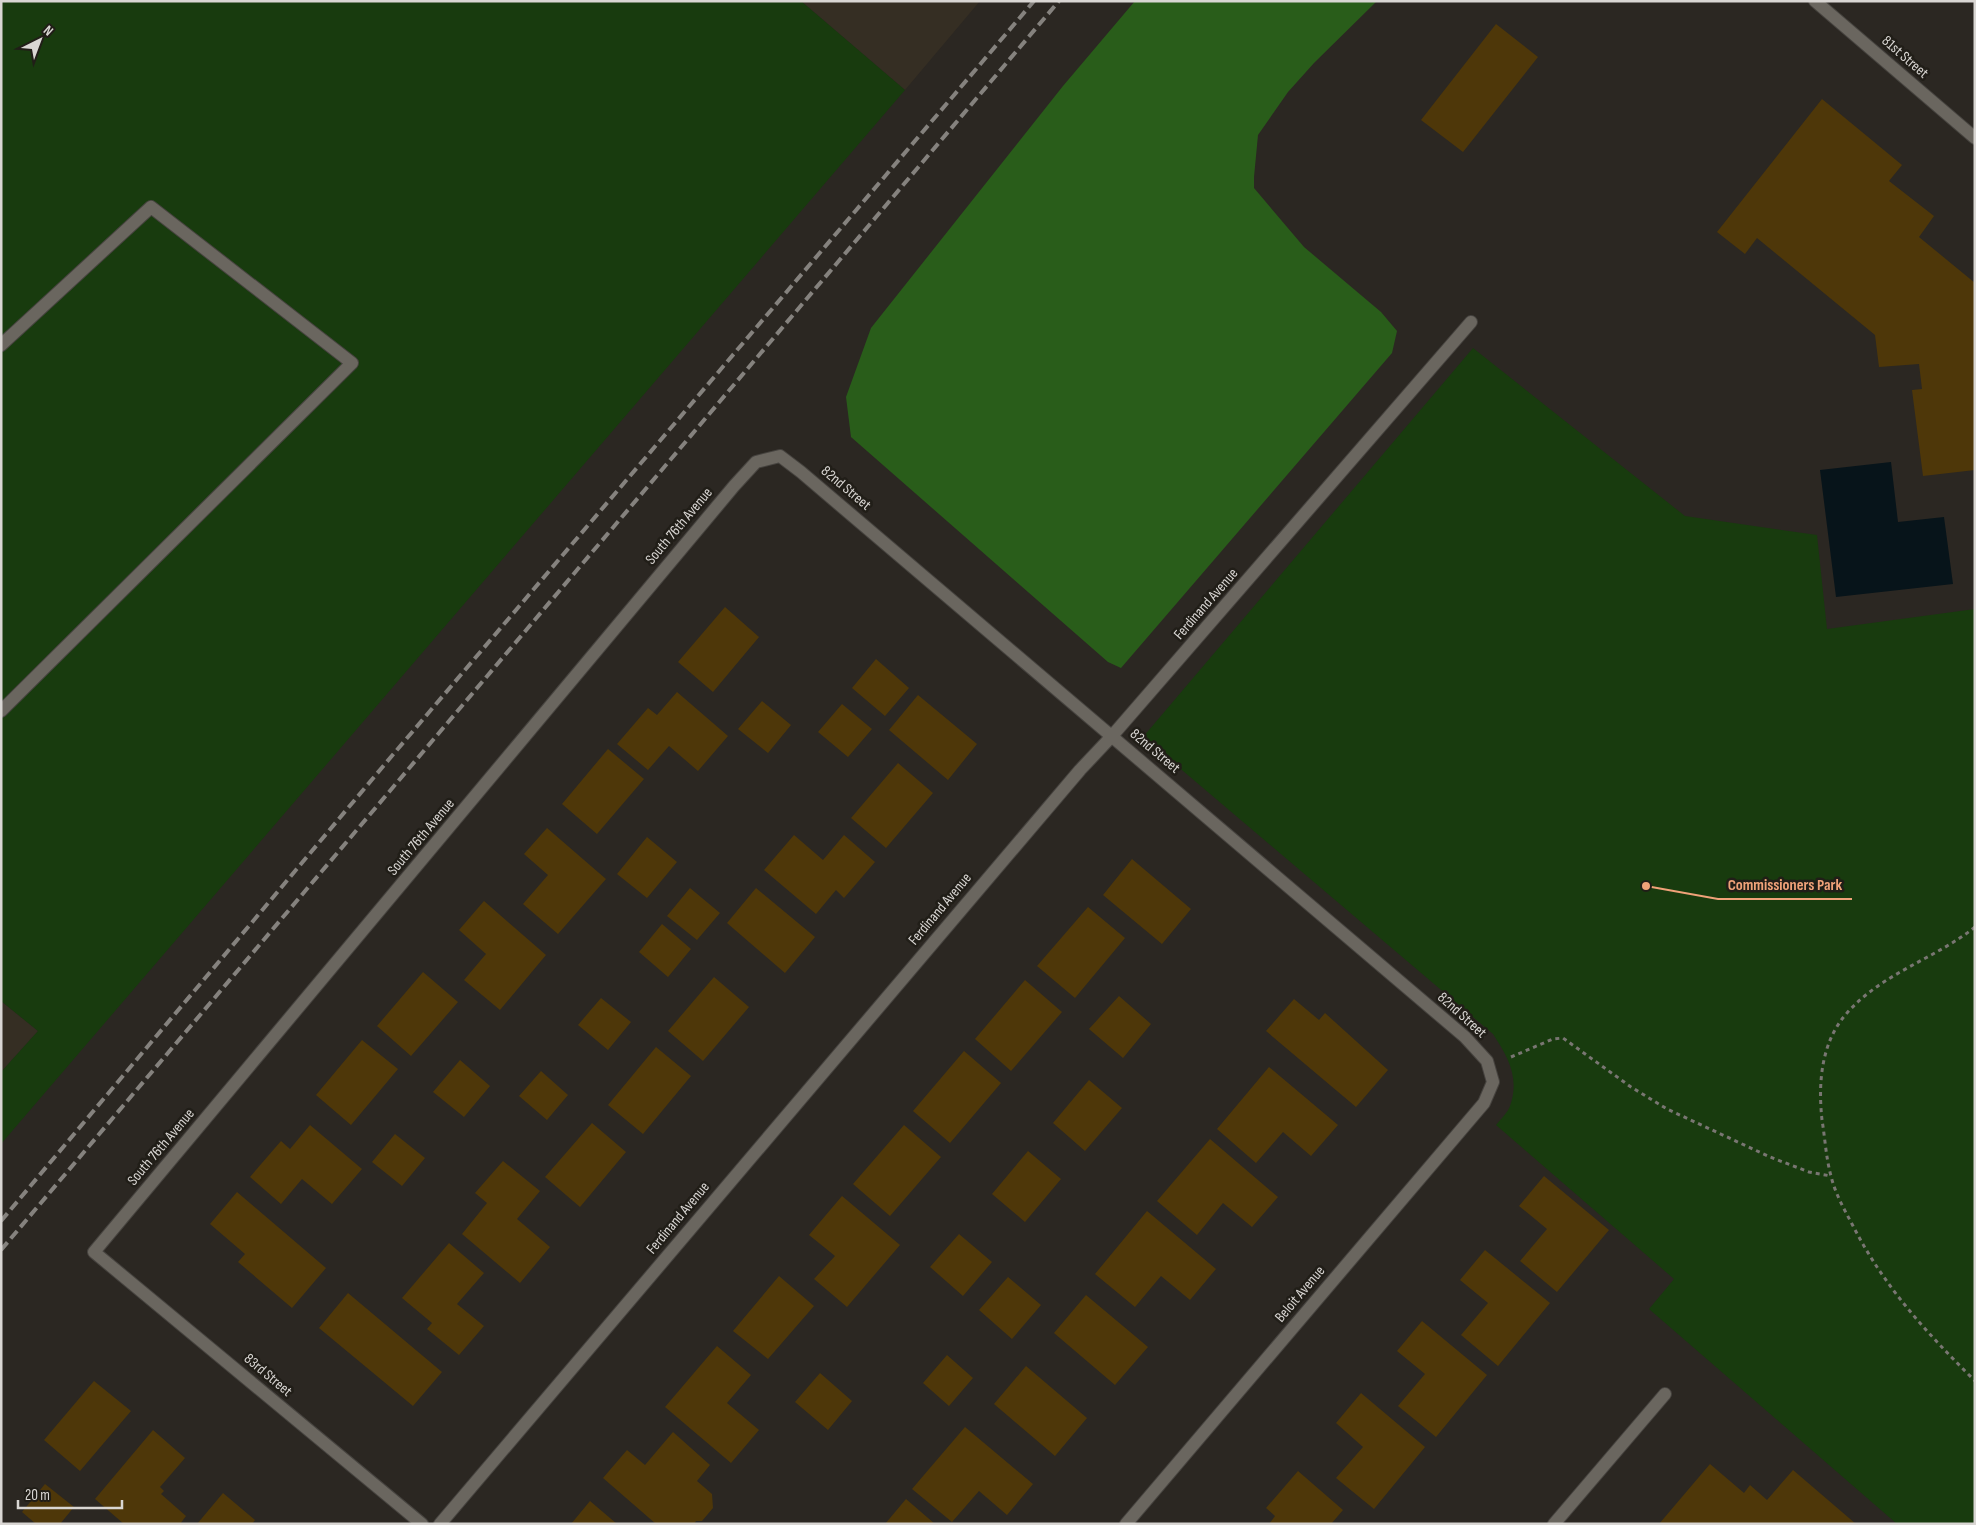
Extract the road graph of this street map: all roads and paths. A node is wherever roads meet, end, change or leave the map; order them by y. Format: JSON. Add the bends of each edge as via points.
{"nodes":[{"id":1,"x":1815,"y":1,"type":"edge"},
{"id":2,"x":1975,"y":138,"type":"edge"},
{"id":3,"x":1471,"y":322,"type":"dead end"},
{"id":4,"x":1,"y":345,"type":"edge"},
{"id":5,"x":780,"y":456,"type":"joint"},
{"id":6,"x":1,"y":711,"type":"edge"},
{"id":7,"x":1112,"y":736,"type":"junction"},
{"id":8,"x":1975,"y":927,"type":"edge"},
{"id":9,"x":1487,"y":1061,"type":"junction"},
{"id":10,"x":1493,"y":1082,"type":"joint"},
{"id":11,"x":1831,"y":1176,"type":"junction"},
{"id":12,"x":94,"y":1252,"type":"joint"},
{"id":13,"x":1975,"y":1381,"type":"edge"},
{"id":14,"x":1665,"y":1394,"type":"dead end"},
{"id":15,"x":422,"y":1524,"type":"edge"},
{"id":16,"x":440,"y":1524,"type":"edge"},
{"id":17,"x":1126,"y":1524,"type":"edge"},
{"id":18,"x":1554,"y":1524,"type":"edge"}],
"edges":[{"from":1,"to":2,"type":"street","name":"81st Street"},
{"from":3,"to":7,"type":"street","name":"Ferdinand Avenue"},
{"from":4,"to":6,"type":"street","via":[[151,207],[352,363]]},
{"from":5,"to":7,"type":"street","name":"82nd Street"},
{"from":5,"to":12,"type":"street","name":"South 76th Avenue","via":[[756,462],[734,486]]},
{"from":7,"to":9,"type":"street","name":"82nd Street","via":[[1457,1030]]},
{"from":7,"to":16,"type":"street","name":"Ferdinand Avenue"},
{"from":8,"to":11,"type":"path","via":[[1878,986],[1846,1014],[1835,1031],[1821,1073],[1820,1101]]},
{"from":9,"to":10,"type":"street","name":"82nd Street"},
{"from":9,"to":11,"type":"path","via":[[1516,1056],[1553,1039],[1563,1038],[1667,1109],[1770,1157],[1809,1172]]},
{"from":10,"to":17,"type":"street","name":"Beloit Avenue","via":[[1484,1103]]},
{"from":11,"to":13,"type":"path","via":[[1842,1205],[1879,1272],[1904,1305]]},
{"from":12,"to":15,"type":"street","name":"83rd Street"},
{"from":14,"to":18,"type":"street"}]}
